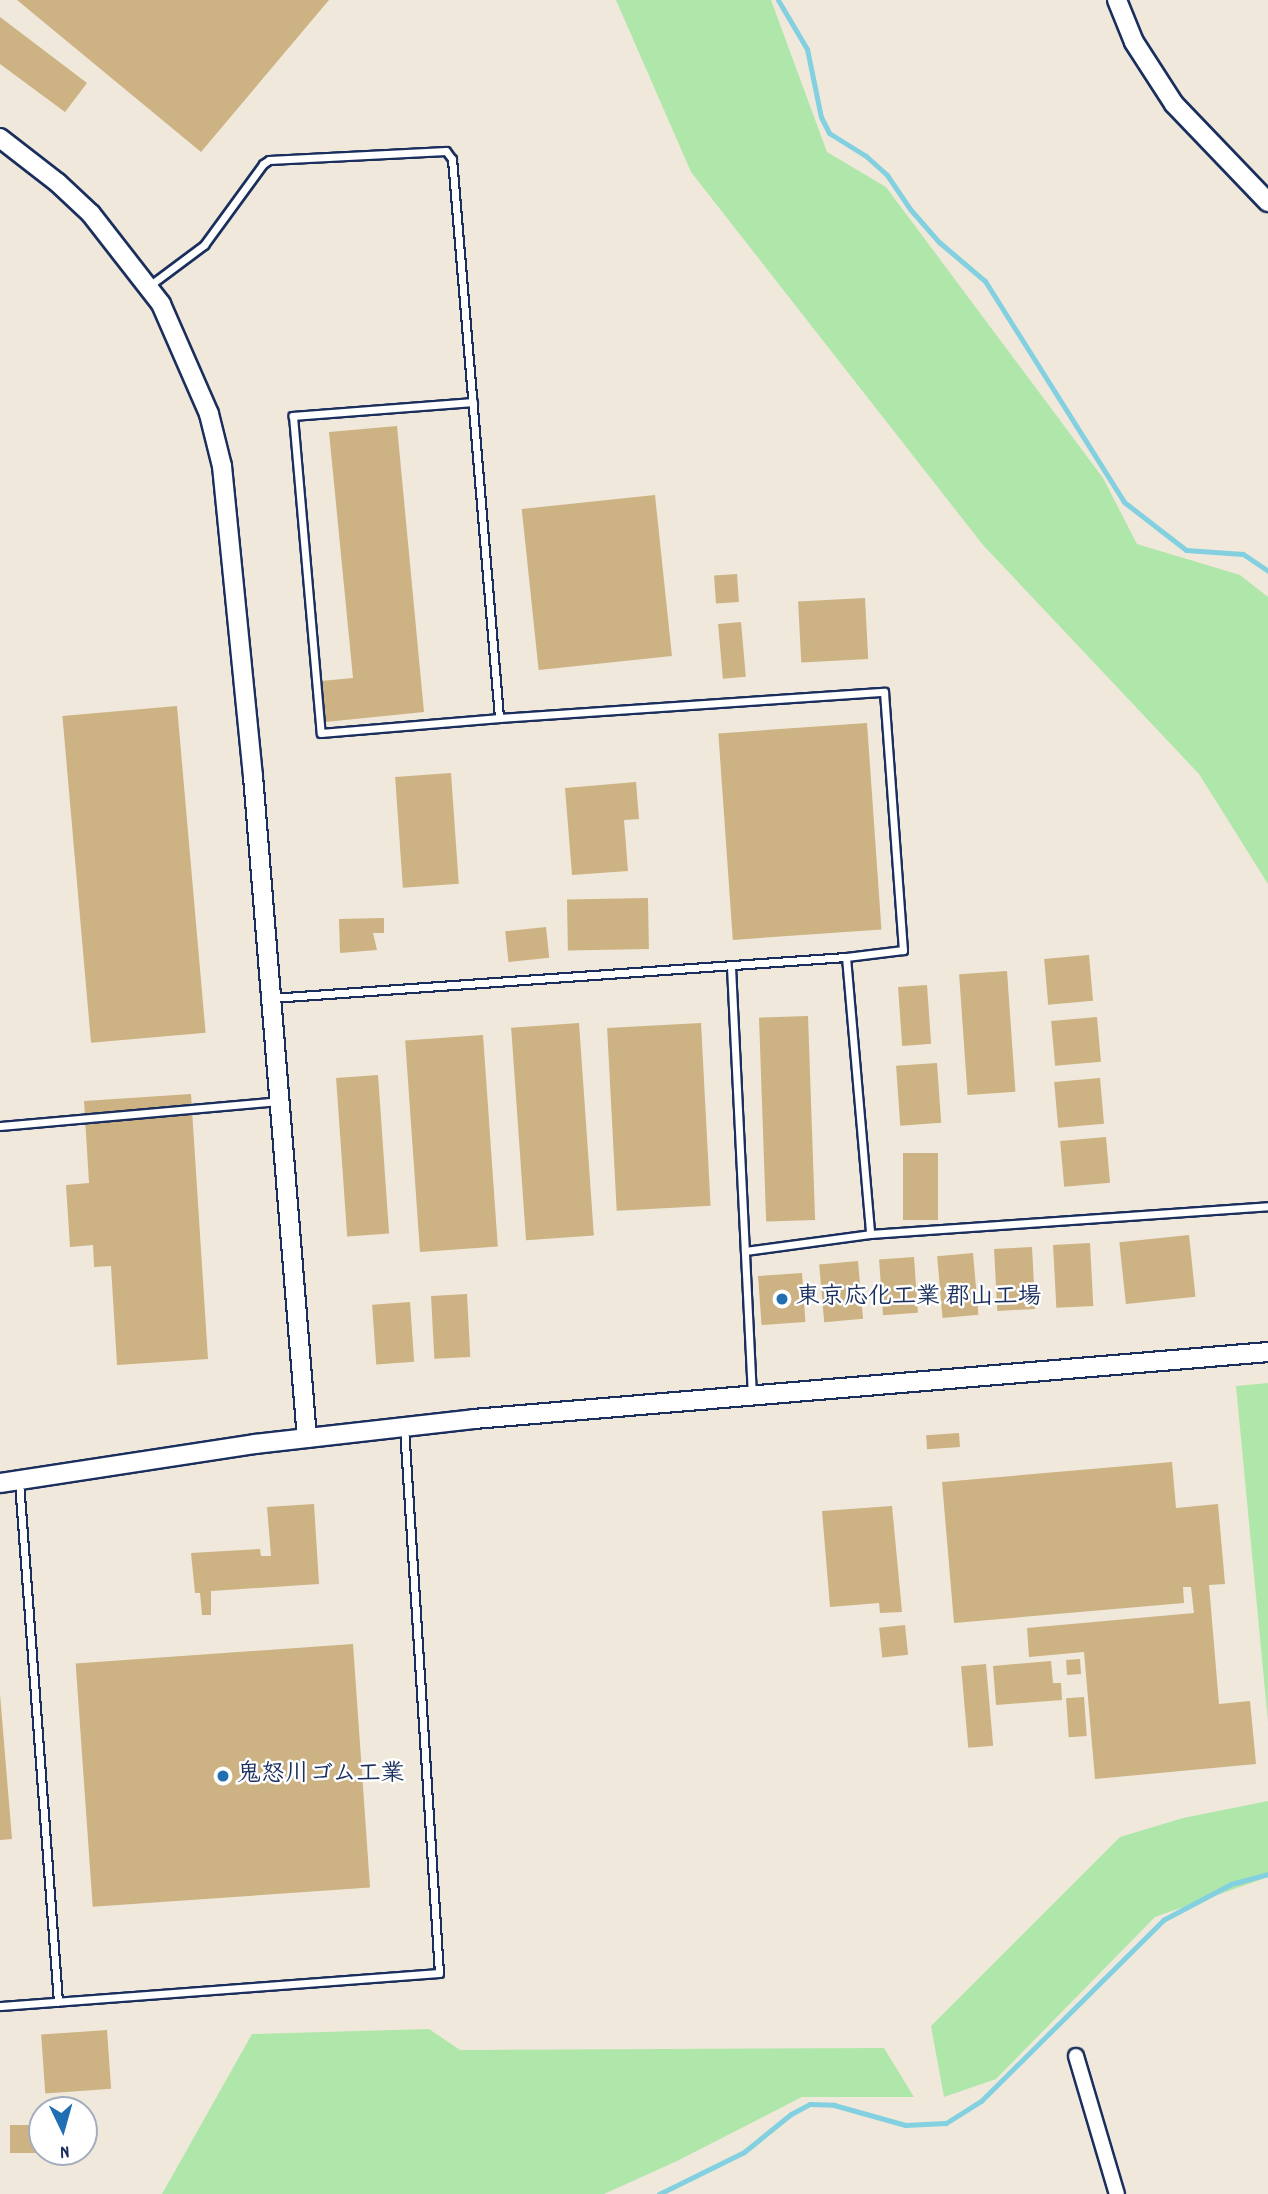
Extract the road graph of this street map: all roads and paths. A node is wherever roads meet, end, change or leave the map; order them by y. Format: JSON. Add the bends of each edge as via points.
{"nodes":[{"id":1,"x":1117,"y":0,"type":"edge"},
{"id":2,"x":0,"y":138,"type":"edge"},
{"id":3,"x":1268,"y":202,"type":"edge"},
{"id":4,"x":148,"y":286,"type":"junction"},
{"id":5,"x":472,"y":402,"type":"junction"},
{"id":6,"x":499,"y":718,"type":"junction"},
{"id":7,"x":846,"y":957,"type":"junction"},
{"id":8,"x":731,"y":967,"type":"junction"},
{"id":9,"x":271,"y":998,"type":"junction"},
{"id":10,"x":278,"y":1101,"type":"junction"},
{"id":11,"x":0,"y":1126,"type":"edge"},
{"id":12,"x":1268,"y":1206,"type":"edge"},
{"id":13,"x":870,"y":1234,"type":"junction"},
{"id":14,"x":745,"y":1251,"type":"junction"},
{"id":15,"x":1268,"y":1352,"type":"edge"},
{"id":16,"x":752,"y":1396,"type":"junction"},
{"id":17,"x":404,"y":1426,"type":"junction"},
{"id":18,"x":307,"y":1438,"type":"junction"},
{"id":19,"x":19,"y":1480,"type":"junction"},
{"id":20,"x":0,"y":1483,"type":"edge"},
{"id":21,"x":58,"y":2002,"type":"junction"},
{"id":22,"x":0,"y":2006,"type":"edge"},
{"id":23,"x":1076,"y":2056,"type":"dead end"},
{"id":24,"x":1116,"y":2194,"type":"edge"}],
"edges":[{"from":1,"to":3,"type":"street","via":[[1135,42],[1174,104]]},
{"from":2,"to":4,"type":"street","via":[[91,214]]},
{"from":4,"to":5,"type":"lane","via":[[204,245],[269,160],[443,149],[452,159]]},
{"from":4,"to":9,"type":"street","via":[[161,304],[196,382],[222,466]]},
{"from":5,"to":6,"type":"lane"},
{"from":5,"to":6,"type":"lane","via":[[293,416],[321,733]]},
{"from":6,"to":7,"type":"lane","via":[[884,692],[903,950]]},
{"from":7,"to":8,"type":"lane"},
{"from":7,"to":13,"type":"lane"},
{"from":8,"to":9,"type":"lane"},
{"from":8,"to":14,"type":"lane"},
{"from":9,"to":10,"type":"street"},
{"from":10,"to":11,"type":"lane"},
{"from":10,"to":18,"type":"street"},
{"from":12,"to":13,"type":"lane"},
{"from":13,"to":14,"type":"lane"},
{"from":14,"to":16,"type":"lane"},
{"from":15,"to":16,"type":"street"},
{"from":16,"to":17,"type":"street"},
{"from":17,"to":18,"type":"street"},
{"from":17,"to":21,"type":"lane","via":[[439,1973]]},
{"from":18,"to":19,"type":"street"},
{"from":19,"to":20,"type":"street"},
{"from":19,"to":21,"type":"lane"},
{"from":21,"to":22,"type":"lane"},
{"from":23,"to":24,"type":"street"}]}
